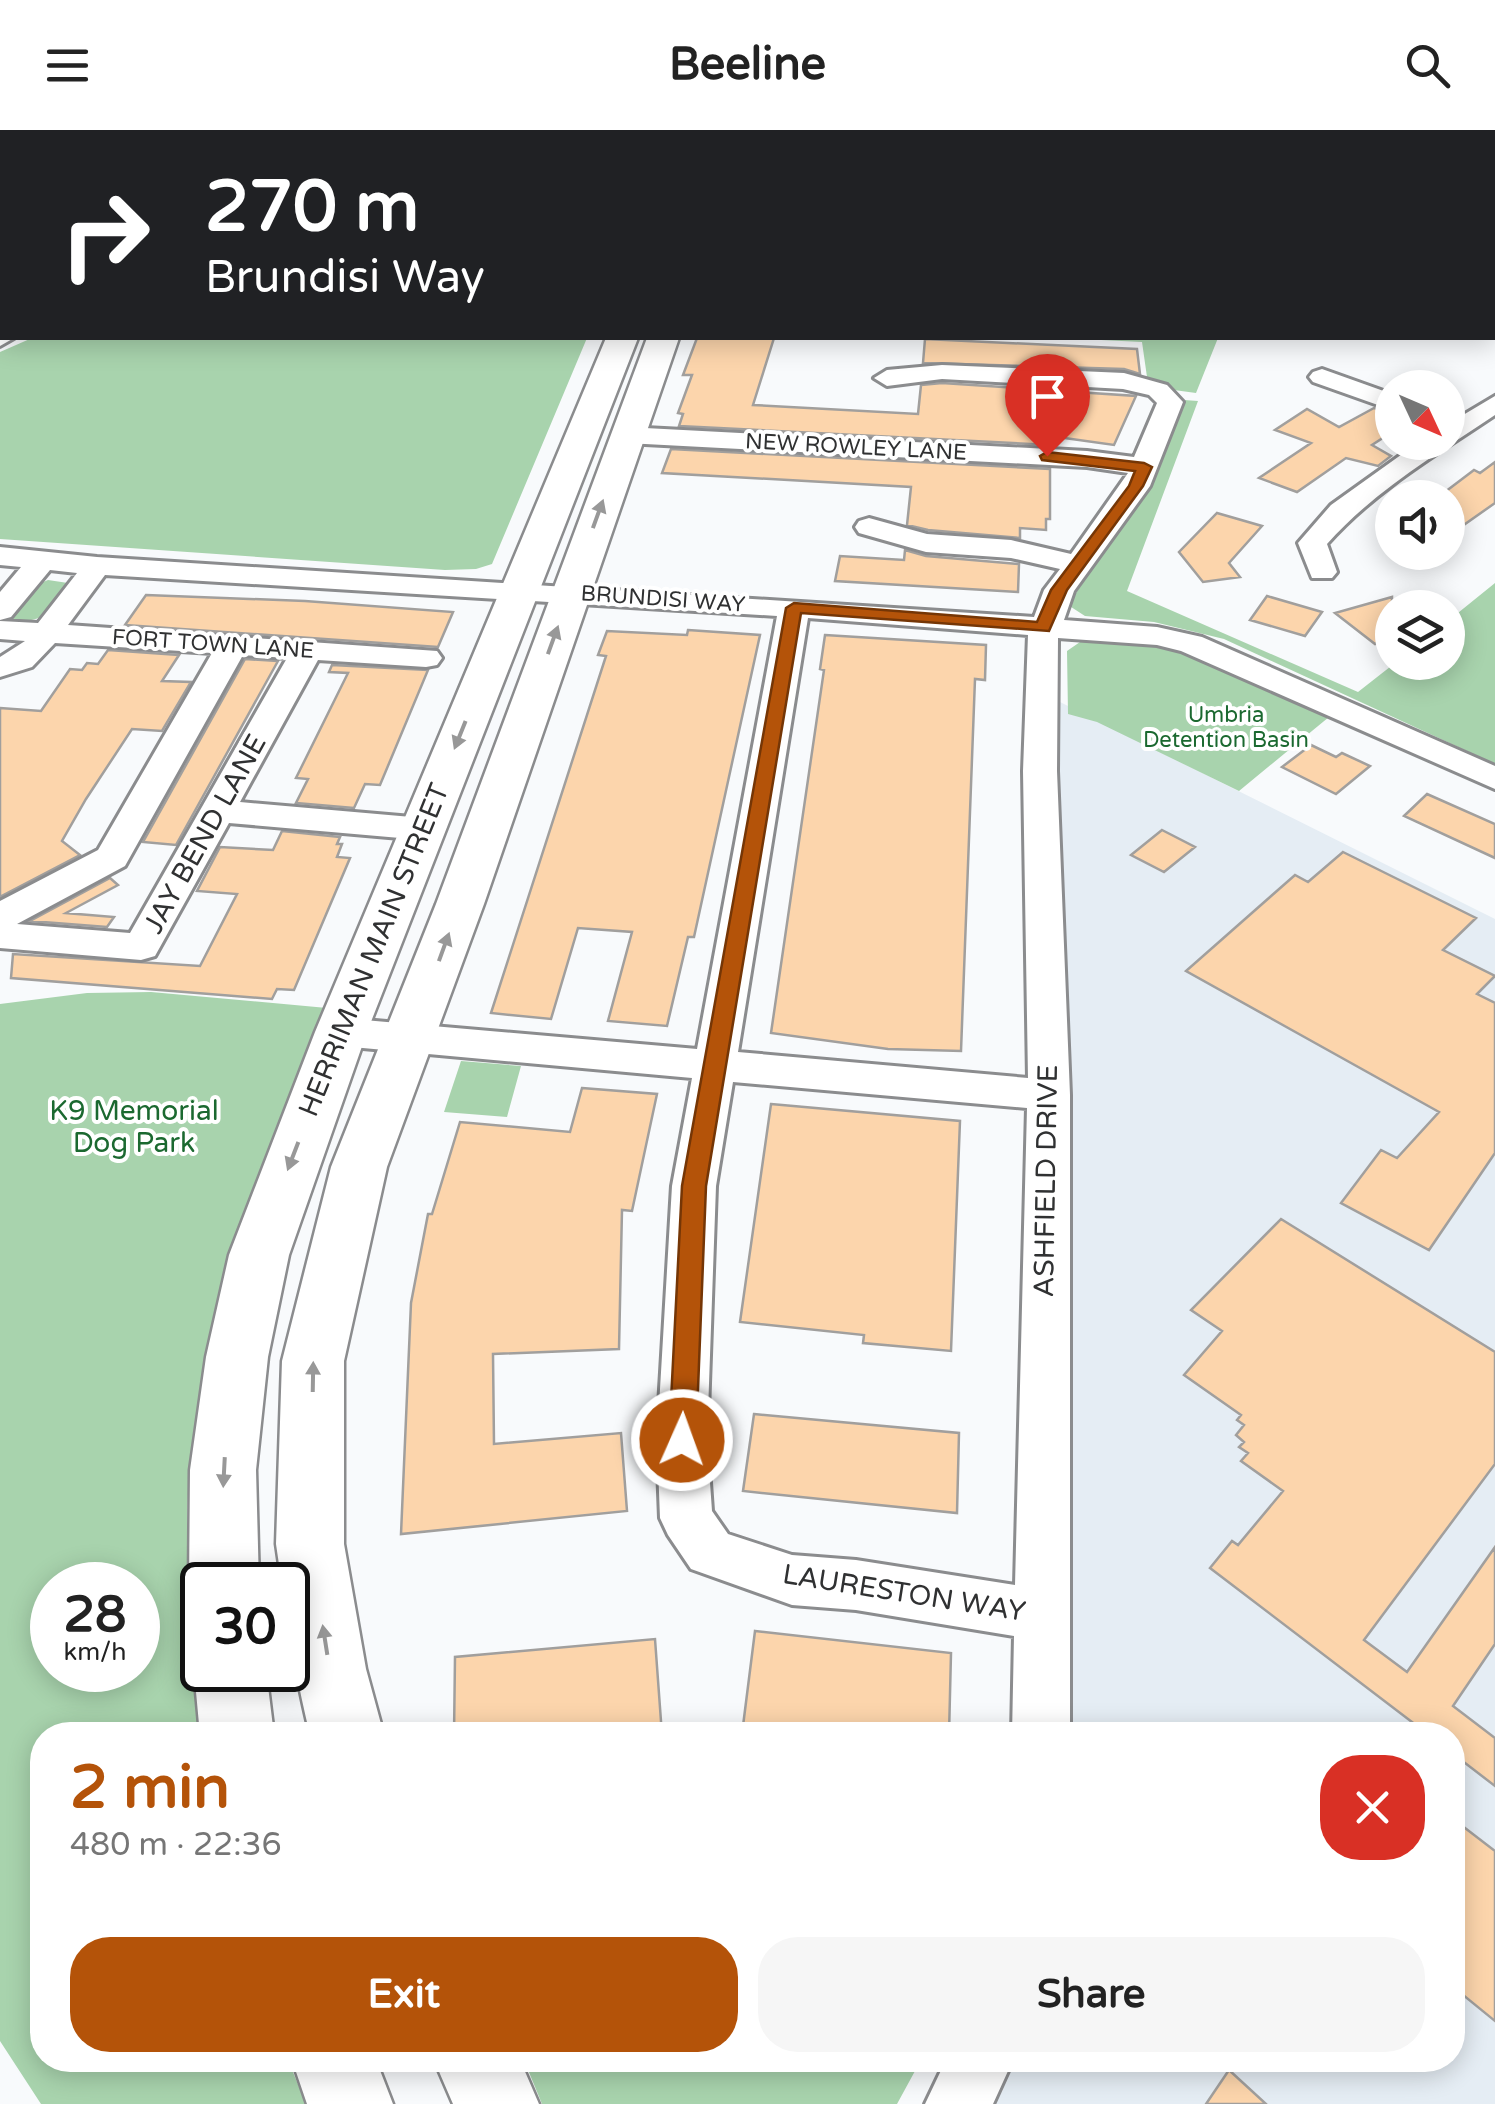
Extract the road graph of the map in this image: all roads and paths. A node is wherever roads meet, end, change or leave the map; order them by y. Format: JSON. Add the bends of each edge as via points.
{"nodes":[{"id":1,"x":621,"y":340,"type":"edge"},
{"id":2,"x":662,"y":340,"type":"edge"},
{"id":3,"x":1322,"y":377,"type":"dead end"},
{"id":4,"x":887,"y":378,"type":"dead end"},
{"id":5,"x":1375,"y":396,"type":"edge"},
{"id":6,"x":1495,"y":404,"type":"edge"},
{"id":7,"x":1465,"y":421,"type":"edge"},
{"id":8,"x":626,"y":435,"type":"junction"},
{"id":9,"x":1409,"y":460,"type":"edge"},
{"id":10,"x":1144,"y":467,"type":"junction"},
{"id":11,"x":869,"y":527,"type":"dead end"},
{"id":12,"x":0,"y":556,"type":"edge"},
{"id":13,"x":42,"y":561,"type":"junction"},
{"id":14,"x":1078,"y":564,"type":"junction"},
{"id":15,"x":96,"y":566,"type":"junction"},
{"id":16,"x":1322,"y":572,"type":"dead end"},
{"id":17,"x":518,"y":590,"type":"junction"},
{"id":18,"x":570,"y":593,"type":"junction"},
{"id":19,"x":794,"y":608,"type":"junction"},
{"id":20,"x":0,"y":611,"type":"edge"},
{"id":21,"x":1043,"y":628,"type":"junction"},
{"id":22,"x":0,"y":630,"type":"edge"},
{"id":23,"x":46,"y":633,"type":"junction"},
{"id":24,"x":233,"y":645,"type":"junction"},
{"id":25,"x":308,"y":650,"type":"junction"},
{"id":26,"x":426,"y":658,"type":"dead end"},
{"id":27,"x":0,"y":667,"type":"edge"},
{"id":28,"x":1495,"y":779,"type":"edge"},
{"id":29,"x":217,"y":812,"type":"junction"},
{"id":30,"x":423,"y":828,"type":"junction"},
{"id":31,"x":0,"y":917,"type":"edge"},
{"id":32,"x":0,"y":935,"type":"edge"},
{"id":33,"x":341,"y":1032,"type":"junction"},
{"id":34,"x":410,"y":1038,"type":"junction"},
{"id":35,"x":717,"y":1066,"type":"junction"},
{"id":36,"x":1050,"y":1095,"type":"junction"},
{"id":37,"x":224,"y":1562,"type":"edge"},
{"id":38,"x":1042,"y":1615,"type":"junction"},
{"id":39,"x":232,"y":1692,"type":"edge"},
{"id":40,"x":236,"y":1722,"type":"edge"},
{"id":41,"x":344,"y":1722,"type":"edge"},
{"id":42,"x":1041,"y":1722,"type":"edge"},
{"id":43,"x":338,"y":2072,"type":"edge"},
{"id":44,"x":481,"y":2072,"type":"edge"},
{"id":45,"x":974,"y":2072,"type":"edge"},
{"id":46,"x":350,"y":2104,"type":"edge"},
{"id":47,"x":496,"y":2104,"type":"edge"},
{"id":48,"x":958,"y":2104,"type":"edge"}],
"edges":[{"from":1,"to":17,"type":"main road","name":"HERRIMAN MAIN STREET"},
{"from":2,"to":8,"type":"main road","name":"HERRIMAN MAIN STREET"},
{"from":3,"to":5,"type":"street"},
{"from":4,"to":10,"type":"street","via":[[942,372],[1124,381],[1161,392],[1169,408]]},
{"from":6,"to":7,"type":"street"},
{"from":8,"to":10,"type":"street","name":"NEW ROWLEY LANE"},
{"from":18,"to":8,"type":"main road","name":"HERRIMAN MAIN STREET","one_way":true},
{"from":9,"to":16,"type":"street","via":[[1321,532],[1312,544]]},
{"from":10,"to":14,"type":"street"},
{"from":11,"to":14,"type":"street","via":[[926,543],[1012,549]]},
{"from":12,"to":13,"type":"street","name":"BRUNDISI WAY"},
{"from":13,"to":15,"type":"street","name":"BRUNDISI WAY"},
{"from":13,"to":20,"type":"street"},
{"from":14,"to":21,"type":"street"},
{"from":15,"to":17,"type":"street","name":"BRUNDISI WAY"},
{"from":15,"to":23,"type":"street"},
{"from":17,"to":18,"type":"street","name":"BRUNDISI WAY"},
{"from":17,"to":30,"type":"main road","name":"HERRIMAN MAIN STREET","one_way":true},
{"from":18,"to":19,"type":"street","name":"BRUNDISI WAY"},
{"from":34,"to":18,"type":"main road","name":"HERRIMAN MAIN STREET","one_way":true},
{"from":19,"to":21,"type":"street","name":"BRUNDISI WAY"},
{"from":19,"to":35,"type":"street","name":"LAURESTON WAY"},
{"from":21,"to":28,"type":"street","name":"BRUNDISI WAY","via":[[1191,644]]},
{"from":21,"to":36,"type":"street","name":"ASHFIELD DRIVE","via":[[1040,771]]},
{"from":22,"to":23,"type":"street","name":"FORT TOWN LANE"},
{"from":23,"to":24,"type":"street","name":"FORT TOWN LANE"},
{"from":23,"to":27,"type":"street","via":[[21,660]]},
{"from":24,"to":25,"type":"street","name":"FORT TOWN LANE"},
{"from":24,"to":31,"type":"street","via":[[112,858]]},
{"from":25,"to":26,"type":"street","name":"FORT TOWN LANE"},
{"from":25,"to":29,"type":"street","name":"JAY BEND LANE"},
{"from":29,"to":30,"type":"street"},
{"from":29,"to":32,"type":"street","name":"JAY BEND LANE","via":[[141,947]]},
{"from":30,"to":33,"type":"main road","name":"HERRIMAN MAIN STREET"},
{"from":33,"to":34,"type":"street"},
{"from":33,"to":37,"type":"main road","name":"HERRIMAN MAIN STREET","one_way":true,"via":[[259,1255],[236,1357],[223,1470]]},
{"from":34,"to":35,"type":"street"},
{"from":41,"to":34,"type":"main road","name":"HERRIMAN MAIN STREET","one_way":true,"via":[[310,1544],[313,1361],[358,1167]]},
{"from":35,"to":36,"type":"street"},
{"from":35,"to":38,"type":"street","name":"LAURESTON WAY","via":[[694,1186],[682,1440],[686,1518],[710,1552],[792,1580]]},
{"from":36,"to":38,"type":"street","name":"ASHFIELD DRIVE"},
{"from":38,"to":42,"type":"street","name":"ASHFIELD DRIVE"},
{"from":39,"to":40,"type":"main road"},
{"from":43,"to":46,"type":"main road"},
{"from":44,"to":47,"type":"main road"},
{"from":45,"to":48,"type":"street"}]}
